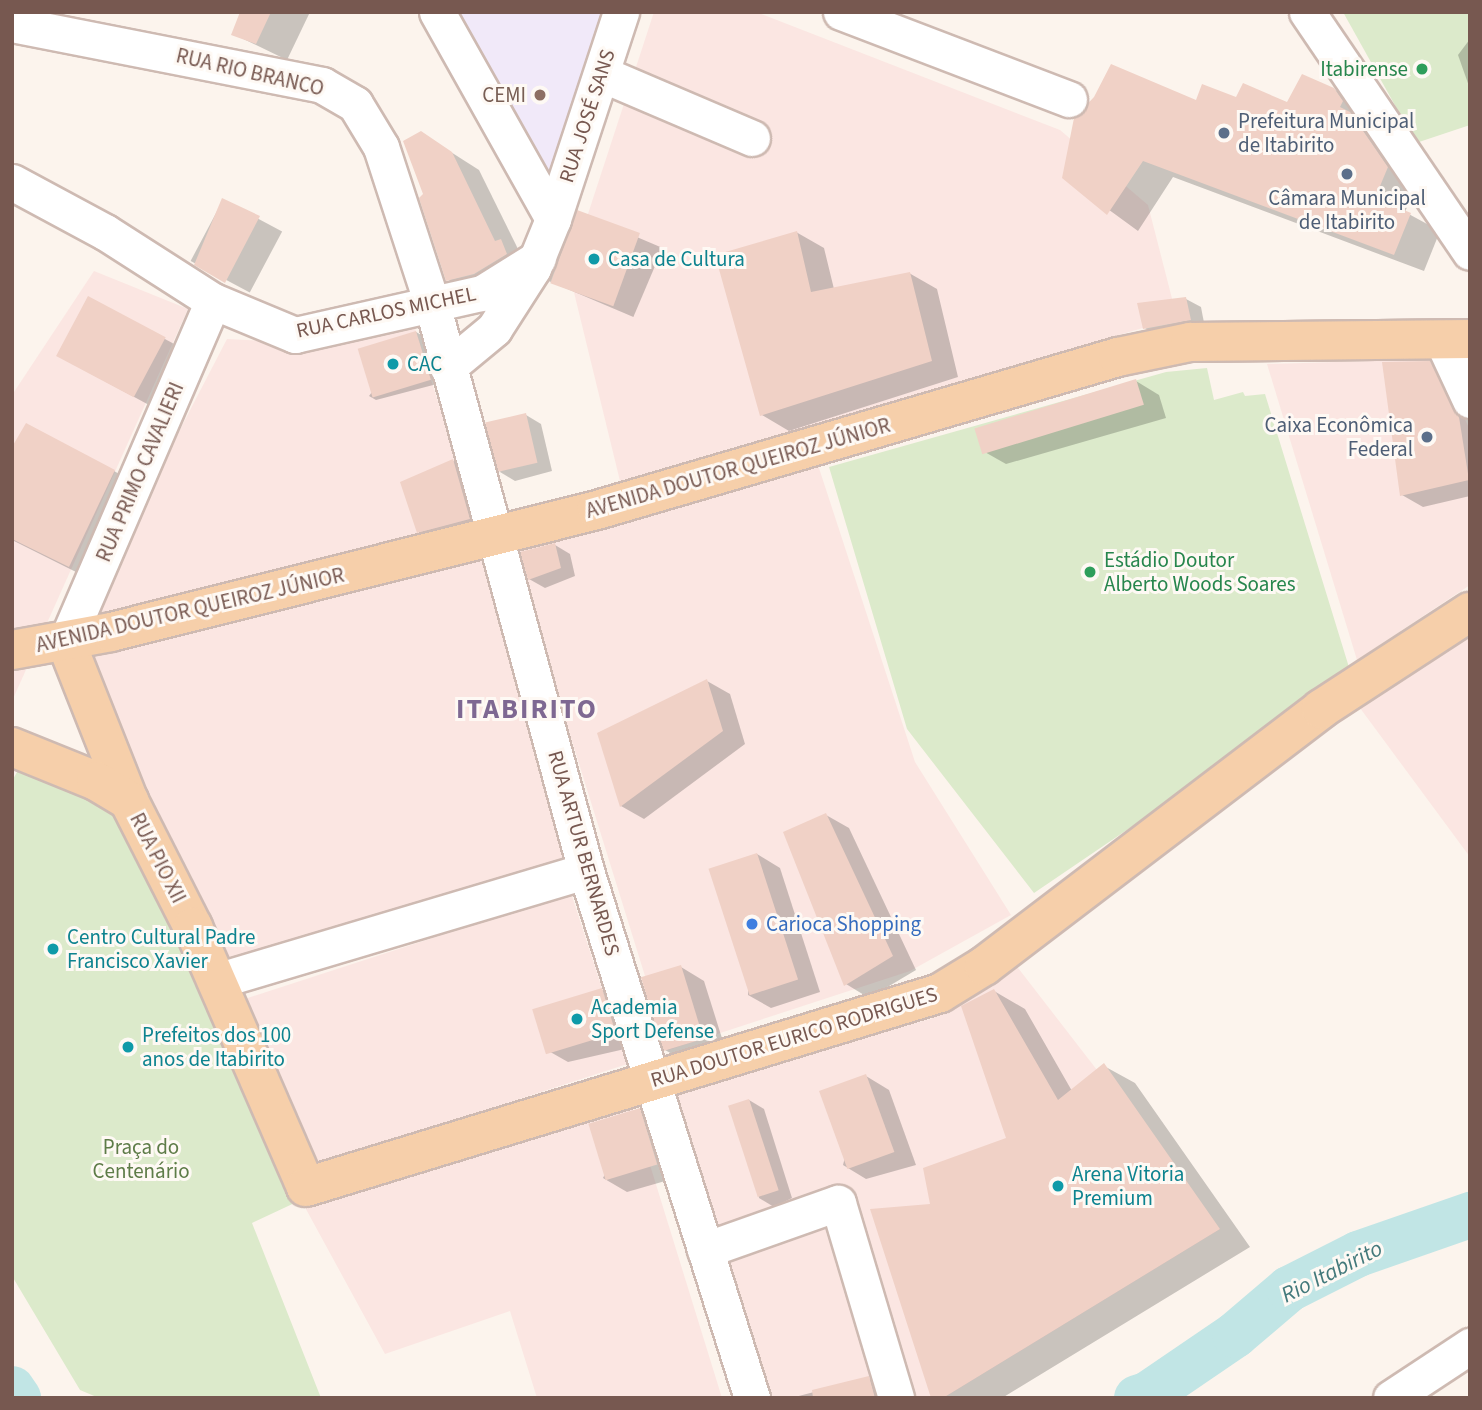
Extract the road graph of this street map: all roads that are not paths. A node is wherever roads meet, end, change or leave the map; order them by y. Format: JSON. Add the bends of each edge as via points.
{"nodes":[{"id":1,"x":437,"y":12,"type":"edge"},
{"id":2,"x":621,"y":12,"type":"edge"},
{"id":3,"x":1307,"y":12,"type":"edge"},
{"id":4,"x":851,"y":14,"type":"edge"},
{"id":5,"x":12,"y":24,"type":"edge"},
{"id":6,"x":602,"y":74,"type":"junction"},
{"id":7,"x":1069,"y":99,"type":"dead end"},
{"id":8,"x":752,"y":138,"type":"dead end"},
{"id":9,"x":12,"y":182,"type":"edge"},
{"id":10,"x":553,"y":219,"type":"junction"},
{"id":11,"x":1470,"y":253,"type":"edge"},
{"id":12,"x":538,"y":258,"type":"junction"},
{"id":13,"x":213,"y":301,"type":"junction"},
{"id":14,"x":432,"y":304,"type":"junction"},
{"id":15,"x":1457,"y":341,"type":"edge"},
{"id":16,"x":448,"y":368,"type":"junction"},
{"id":17,"x":1470,"y":400,"type":"edge"},
{"id":18,"x":495,"y":535,"type":"junction"},
{"id":19,"x":1470,"y":612,"type":"edge"},
{"id":20,"x":66,"y":642,"type":"junction"},
{"id":21,"x":12,"y":650,"type":"edge"},
{"id":22,"x":12,"y":747,"type":"edge"},
{"id":23,"x":129,"y":801,"type":"junction"},
{"id":24,"x":586,"y":872,"type":"junction"},
{"id":25,"x":216,"y":981,"type":"junction"},
{"id":26,"x":654,"y":1081,"type":"junction"},
{"id":27,"x":306,"y":1187,"type":"joint"},
{"id":28,"x":705,"y":1250,"type":"junction"},
{"id":29,"x":1470,"y":1346,"type":"edge"},
{"id":30,"x":752,"y":1398,"type":"edge"},
{"id":31,"x":896,"y":1398,"type":"edge"},
{"id":32,"x":1391,"y":1398,"type":"edge"}],
"edges":[{"from":1,"to":10,"type":"street"},
{"from":2,"to":6,"type":"street","name":"RUA JOSÉ SANS"},
{"from":3,"to":11,"type":"street"},
{"from":4,"to":7,"type":"street"},
{"from":5,"to":14,"type":"street","name":"RUA RIO BRANCO","via":[[322,85],[355,104],[381,147]]},
{"from":6,"to":8,"type":"street"},
{"from":6,"to":10,"type":"street","name":"RUA JOSÉ SANS"},
{"from":9,"to":13,"type":"street","name":"RUA CARLOS MICHEL","via":[[106,232]]},
{"from":10,"to":12,"type":"street","name":"RUA JOSÉ SANS"},
{"from":12,"to":14,"type":"street","name":"RUA CARLOS MICHEL","via":[[482,293]]},
{"from":12,"to":16,"type":"street","name":"RUA JOSÉ SANS","via":[[494,329]]},
{"from":13,"to":14,"type":"street","name":"RUA CARLOS MICHEL","via":[[295,335]]},
{"from":13,"to":20,"type":"street","name":"RUA PRIMO CAVALIERI"},
{"from":14,"to":16,"type":"street","name":"RUA ARTUR BERNARDES"},
{"from":15,"to":17,"type":"street"},
{"from":15,"to":18,"type":"main road","name":"AVENIDA DOUTOR QUEIROZ JÚNIOR","via":[[1190,342],[1118,357],[597,510]]},
{"from":16,"to":18,"type":"street","name":"RUA ARTUR BERNARDES"},
{"from":18,"to":20,"type":"main road","name":"AVENIDA DOUTOR QUEIROZ JÚNIOR"},
{"from":18,"to":24,"type":"street","name":"RUA ARTUR BERNARDES"},
{"from":19,"to":26,"type":"main road","name":"RUA DOUTOR EURICO RODRIGUES","via":[[1321,709],[984,966],[940,993]]},
{"from":20,"to":21,"type":"main road","name":"AVENIDA DOUTOR QUEIROZ JÚNIOR"},
{"from":20,"to":23,"type":"main road","name":"RUA PIO XII"},
{"from":22,"to":23,"type":"main road","via":[[96,781]]},
{"from":23,"to":25,"type":"main road","name":"RUA PIO XII"},
{"from":24,"to":25,"type":"street"},
{"from":24,"to":26,"type":"street","name":"RUA ARTUR BERNARDES"},
{"from":25,"to":27,"type":"main road","name":"RUA PIO XII"},
{"from":26,"to":27,"type":"main road","name":"RUA DOUTOR EURICO RODRIGUES"},
{"from":26,"to":28,"type":"street","name":"RUA ARTUR BERNARDES"},
{"from":28,"to":30,"type":"street","name":"RUA ARTUR BERNARDES"},
{"from":28,"to":31,"type":"street","via":[[838,1203]]},
{"from":29,"to":32,"type":"street"}]}
